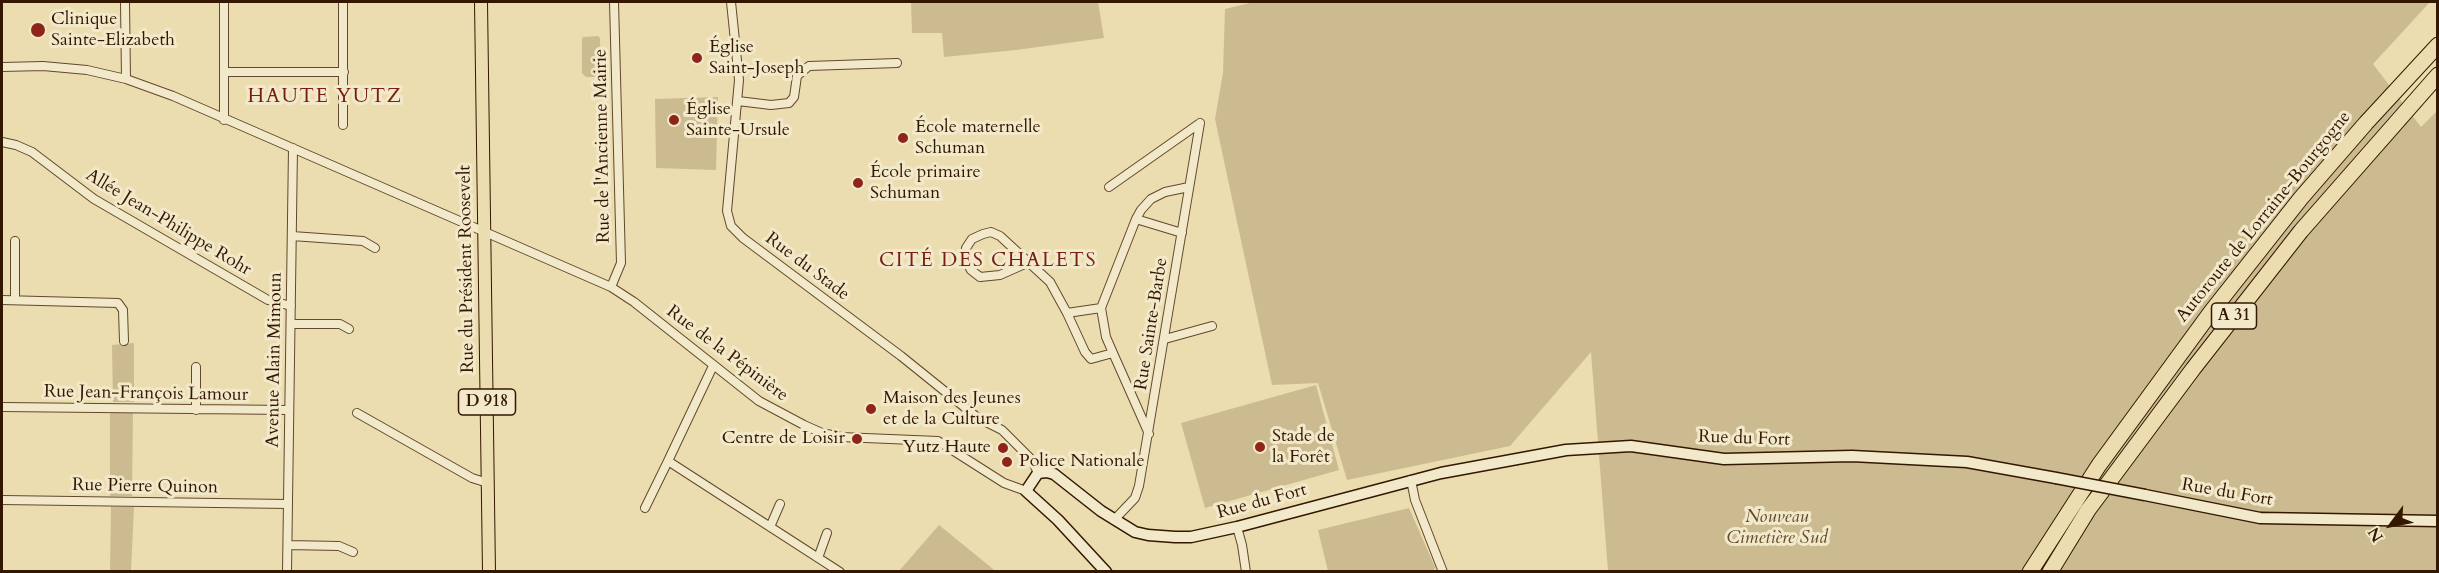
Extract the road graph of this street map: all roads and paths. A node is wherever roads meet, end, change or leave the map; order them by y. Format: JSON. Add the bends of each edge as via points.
{"nodes":[{"id":1,"x":126,"y":2,"type":"edge"},
{"id":2,"x":224,"y":2,"type":"edge"},
{"id":3,"x":344,"y":2,"type":"edge"},
{"id":4,"x":481,"y":2,"type":"edge"},
{"id":5,"x":614,"y":2,"type":"edge"},
{"id":6,"x":731,"y":2,"type":"edge"},
{"id":7,"x":2438,"y":45,"type":"edge"},
{"id":8,"x":897,"y":63,"type":"dead end"},
{"id":9,"x":2,"y":68,"type":"edge"},
{"id":10,"x":224,"y":72,"type":"junction"},
{"id":11,"x":344,"y":72,"type":"junction"},
{"id":12,"x":2438,"y":75,"type":"edge"},
{"id":13,"x":126,"y":79,"type":"junction"},
{"id":14,"x":2438,"y":91,"type":"edge"},
{"id":15,"x":738,"y":101,"type":"junction"},
{"id":16,"x":224,"y":120,"type":"junction"},
{"id":17,"x":343,"y":125,"type":"dead end"},
{"id":18,"x":2,"y":142,"type":"edge"},
{"id":19,"x":293,"y":148,"type":"junction"},
{"id":20,"x":1189,"y":187,"type":"junction"},
{"id":21,"x":1109,"y":188,"type":"dead end"},
{"id":22,"x":1136,"y":219,"type":"junction"},
{"id":23,"x":2301,"y":231,"type":"junction"},
{"id":24,"x":485,"y":233,"type":"junction"},
{"id":25,"x":1182,"y":233,"type":"junction"},
{"id":26,"x":292,"y":236,"type":"junction"},
{"id":27,"x":15,"y":241,"type":"dead end"},
{"id":28,"x":375,"y":248,"type":"dead end"},
{"id":29,"x":1028,"y":263,"type":"junction"},
{"id":30,"x":611,"y":287,"type":"junction"},
{"id":31,"x":2,"y":300,"type":"edge"},
{"id":32,"x":15,"y":300,"type":"junction"},
{"id":33,"x":291,"y":306,"type":"junction"},
{"id":34,"x":1101,"y":308,"type":"junction"},
{"id":35,"x":1067,"y":313,"type":"junction"},
{"id":36,"x":291,"y":324,"type":"junction"},
{"id":37,"x":1212,"y":326,"type":"dead end"},
{"id":38,"x":350,"y":329,"type":"dead end"},
{"id":39,"x":1165,"y":339,"type":"junction"},
{"id":40,"x":124,"y":341,"type":"dead end"},
{"id":41,"x":1113,"y":353,"type":"junction"},
{"id":42,"x":713,"y":366,"type":"junction"},
{"id":43,"x":196,"y":367,"type":"dead end"},
{"id":44,"x":2,"y":407,"type":"edge"},
{"id":45,"x":196,"y":410,"type":"junction"},
{"id":46,"x":290,"y":410,"type":"junction"},
{"id":47,"x":357,"y":413,"type":"dead end"},
{"id":48,"x":1149,"y":434,"type":"junction"},
{"id":49,"x":668,"y":461,"type":"junction"},
{"id":50,"x":1038,"y":473,"type":"junction"},
{"id":51,"x":1411,"y":480,"type":"junction"},
{"id":52,"x":488,"y":483,"type":"junction"},
{"id":53,"x":1026,"y":491,"type":"junction"},
{"id":54,"x":2,"y":500,"type":"edge"},
{"id":55,"x":288,"y":504,"type":"junction"},
{"id":56,"x":780,"y":504,"type":"dead end"},
{"id":57,"x":645,"y":508,"type":"dead end"},
{"id":58,"x":1114,"y":520,"type":"junction"},
{"id":59,"x":2438,"y":521,"type":"edge"},
{"id":60,"x":770,"y":527,"type":"junction"},
{"id":61,"x":1237,"y":527,"type":"junction"},
{"id":62,"x":828,"y":533,"type":"dead end"},
{"id":63,"x":288,"y":546,"type":"junction"},
{"id":64,"x":353,"y":552,"type":"dead end"},
{"id":65,"x":818,"y":558,"type":"junction"},
{"id":66,"x":287,"y":572,"type":"edge"},
{"id":67,"x":489,"y":572,"type":"edge"},
{"id":68,"x":840,"y":572,"type":"edge"},
{"id":69,"x":1107,"y":572,"type":"edge"},
{"id":70,"x":1246,"y":572,"type":"edge"},
{"id":71,"x":1443,"y":572,"type":"edge"},
{"id":72,"x":2030,"y":572,"type":"edge"},
{"id":73,"x":2050,"y":572,"type":"edge"}],
"edges":[{"from":1,"to":13,"type":"street"},
{"from":2,"to":10,"type":"street"},
{"from":3,"to":11,"type":"street"},
{"from":4,"to":24,"type":"main road","name":"Rue du Président Roosevelt","number":"D 918"},
{"from":5,"to":30,"type":"street","name":"Rue de l'Ancienne Mairie","via":[[621,263]]},
{"from":6,"to":15,"type":"street","name":"Rue du Stade"},
{"from":7,"to":72,"type":"highway","name":"Autoroute de Lorraine-Bourgogne","number":"A 31","via":[[2301,198],[2218,303],[2099,465]]},
{"from":8,"to":15,"type":"street","via":[[809,66],[798,76],[789,103]]},
{"from":9,"to":13,"type":"street","name":"Rue de la Pépinière","via":[[69,68]]},
{"from":10,"to":11,"type":"street"},
{"from":10,"to":16,"type":"street"},
{"from":11,"to":17,"type":"street"},
{"from":12,"to":23,"type":"highway","number":"A 31"},
{"from":13,"to":16,"type":"street","name":"Rue de la Pépinière"},
{"from":14,"to":23,"type":"highway"},
{"from":15,"to":50,"type":"street","name":"Rue du Stade","via":[[727,211],[731,226],[978,418],[1002,430],[1032,460]]},
{"from":16,"to":19,"type":"street","name":"Rue de la Pépinière"},
{"from":18,"to":33,"type":"street","name":"Allée Jean-Philippe Rohr","via":[[32,152],[94,199],[268,300]]},
{"from":19,"to":24,"type":"street","name":"Rue de la Pépinière"},
{"from":19,"to":26,"type":"street","name":"Avenue Alain Mimoun"},
{"from":20,"to":21,"type":"street","name":"Rue Sainte-Barbe","via":[[1200,123]]},
{"from":20,"to":22,"type":"street","via":[[1151,199]]},
{"from":20,"to":25,"type":"street","name":"Rue Sainte-Barbe"},
{"from":22,"to":25,"type":"street"},
{"from":22,"to":34,"type":"street"},
{"from":23,"to":73,"type":"highway","number":"A 31","via":[[2095,500]]},
{"from":24,"to":30,"type":"street","name":"Rue de la Pépinière"},
{"from":24,"to":52,"type":"main road","name":"Rue du Président Roosevelt","number":"D 918"},
{"from":25,"to":39,"type":"street","name":"Rue Sainte-Barbe"},
{"from":26,"to":28,"type":"street","via":[[363,240]]},
{"from":26,"to":33,"type":"street","name":"Avenue Alain Mimoun"},
{"from":27,"to":32,"type":"street"},
{"from":29,"to":29,"type":"street","via":[[991,232],[972,239],[966,248],[965,259],[980,277],[1000,275]]},
{"from":29,"to":35,"type":"street","via":[[1050,282]]},
{"from":30,"to":42,"type":"street","name":"Rue de la Pépinière"},
{"from":31,"to":32,"type":"street"},
{"from":32,"to":40,"type":"street","via":[[118,303],[123,310]]},
{"from":33,"to":36,"type":"street","name":"Avenue Alain Mimoun"},
{"from":34,"to":35,"type":"street"},
{"from":34,"to":41,"type":"street"},
{"from":35,"to":41,"type":"street","via":[[1091,359]]},
{"from":36,"to":38,"type":"street","via":[[340,324]]},
{"from":36,"to":46,"type":"street","name":"Avenue Alain Mimoun"},
{"from":37,"to":39,"type":"street"},
{"from":39,"to":48,"type":"street","name":"Rue Sainte-Barbe"},
{"from":41,"to":48,"type":"street"},
{"from":42,"to":49,"type":"street"},
{"from":42,"to":53,"type":"street","name":"Rue de la Pépinière","via":[[759,401],[822,433],[857,439],[938,441],[1004,483]]},
{"from":43,"to":45,"type":"street"},
{"from":44,"to":45,"type":"street","name":"Rue Jean-François Lamour"},
{"from":45,"to":46,"type":"street","name":"Rue Jean-François Lamour"},
{"from":46,"to":55,"type":"street","name":"Avenue Alain Mimoun"},
{"from":47,"to":52,"type":"street","via":[[472,478]]},
{"from":48,"to":58,"type":"street","name":"Rue Sainte-Barbe","via":[[1135,498]]},
{"from":49,"to":57,"type":"street"},
{"from":49,"to":60,"type":"street"},
{"from":50,"to":53,"type":"street"},
{"from":50,"to":58,"type":"street","name":"Rue du Fort","via":[[1054,474]]},
{"from":51,"to":59,"type":"street","name":"Rue du Fort","bridge":true,"via":[[1566,450],[1630,446],[1724,459],[1852,456],[1967,462],[2260,518]]},
{"from":51,"to":61,"type":"street","name":"Rue du Fort"},
{"from":51,"to":71,"type":"street"},
{"from":52,"to":67,"type":"main road","name":"Rue du Président Roosevelt","number":"D 918"},
{"from":53,"to":69,"type":"street"},
{"from":54,"to":55,"type":"street","name":"Rue Pierre Quinon"},
{"from":55,"to":63,"type":"street","name":"Avenue Alain Mimoun"},
{"from":56,"to":60,"type":"street"},
{"from":58,"to":61,"type":"street","name":"Rue du Fort","via":[[1135,532],[1162,536],[1191,537]]},
{"from":60,"to":65,"type":"street"},
{"from":61,"to":70,"type":"street"},
{"from":62,"to":65,"type":"street"},
{"from":63,"to":64,"type":"street","via":[[339,546]]},
{"from":63,"to":66,"type":"street","name":"Avenue Alain Mimoun"},
{"from":65,"to":68,"type":"street"}]}
